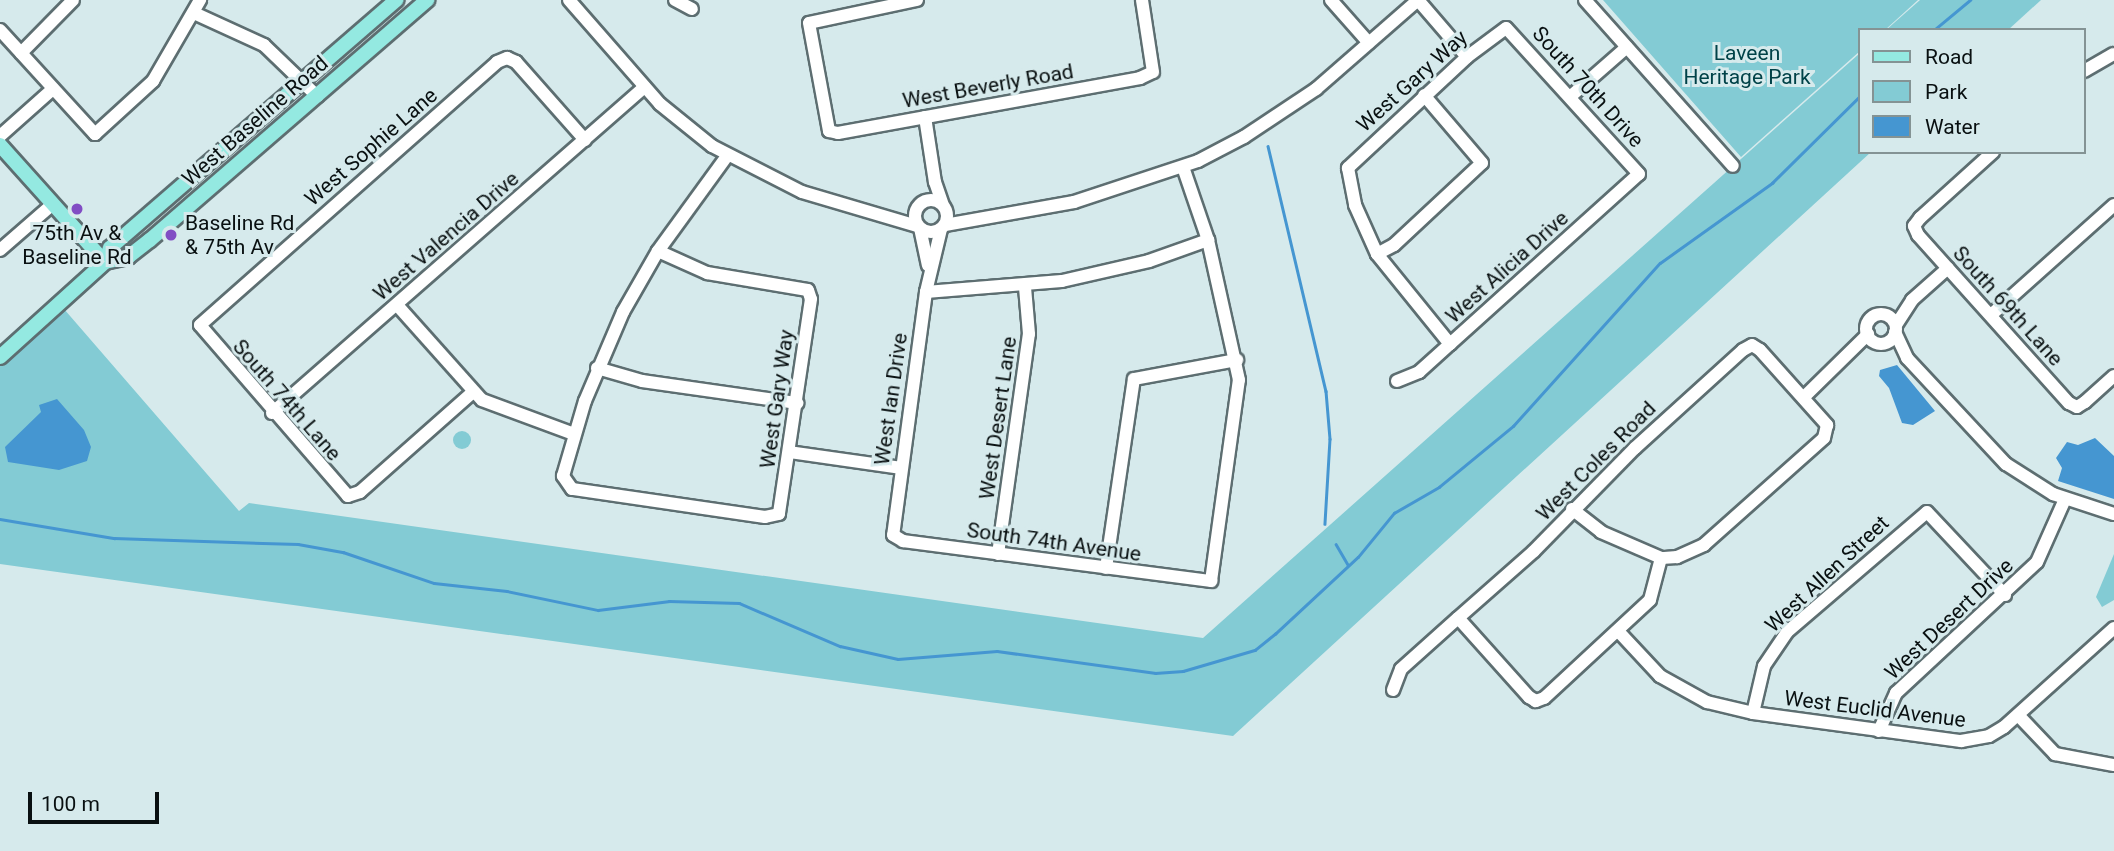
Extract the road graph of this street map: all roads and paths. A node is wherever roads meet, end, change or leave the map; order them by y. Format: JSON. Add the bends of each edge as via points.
{"nodes":[{"id":1,"x":73,"y":0,"type":"edge"},
{"id":2,"x":200,"y":0,"type":"edge"},
{"id":3,"x":396,"y":0,"type":"edge"},
{"id":4,"x":426,"y":0,"type":"edge"},
{"id":5,"x":569,"y":0,"type":"edge"},
{"id":6,"x":675,"y":0,"type":"edge"},
{"id":7,"x":917,"y":0,"type":"edge"},
{"id":8,"x":1143,"y":0,"type":"edge"},
{"id":9,"x":1331,"y":0,"type":"edge"},
{"id":10,"x":1418,"y":0,"type":"edge"},
{"id":11,"x":1585,"y":0,"type":"edge"},
{"id":12,"x":692,"y":9,"type":"dead end"},
{"id":13,"x":194,"y":13,"type":"junction"},
{"id":14,"x":1506,"y":28,"type":"joint"},
{"id":15,"x":0,"y":30,"type":"edge"},
{"id":16,"x":1369,"y":43,"type":"junction"},
{"id":17,"x":1627,"y":47,"type":"junction"},
{"id":18,"x":20,"y":53,"type":"junction"},
{"id":19,"x":2114,"y":54,"type":"edge"},
{"id":20,"x":1467,"y":57,"type":"junction"},
{"id":21,"x":2086,"y":70,"type":"edge"},
{"id":22,"x":304,"y":80,"type":"junction"},
{"id":23,"x":644,"y":86,"type":"junction"},
{"id":24,"x":52,"y":89,"type":"junction"},
{"id":25,"x":1424,"y":95,"type":"junction"},
{"id":26,"x":317,"y":96,"type":"junction"},
{"id":27,"x":1571,"y":96,"type":"junction"},
{"id":28,"x":925,"y":117,"type":"junction"},
{"id":29,"x":0,"y":136,"type":"edge"},
{"id":30,"x":585,"y":140,"type":"junction"},
{"id":31,"x":0,"y":145,"type":"edge"},
{"id":32,"x":1991,"y":154,"type":"edge"},
{"id":33,"x":727,"y":156,"type":"junction"},
{"id":34,"x":931,"y":163,"type":"junction"},
{"id":35,"x":1733,"y":166,"type":"dead end"},
{"id":36,"x":1183,"y":167,"type":"junction"},
{"id":37,"x":1639,"y":174,"type":"joint"},
{"id":38,"x":53,"y":204,"type":"junction"},
{"id":39,"x":918,"y":205,"type":"junction"},
{"id":40,"x":2114,"y":205,"type":"edge"},
{"id":41,"x":944,"y":206,"type":"junction"},
{"id":42,"x":874,"y":211,"type":"junction"},
{"id":43,"x":994,"y":215,"type":"junction"},
{"id":44,"x":919,"y":227,"type":"junction"},
{"id":45,"x":943,"y":227,"type":"junction"},
{"id":46,"x":1208,"y":240,"type":"junction"},
{"id":47,"x":1,"y":248,"type":"edge"},
{"id":48,"x":658,"y":251,"type":"junction"},
{"id":49,"x":1377,"y":254,"type":"junction"},
{"id":50,"x":105,"y":262,"type":"junction"},
{"id":51,"x":1948,"y":268,"type":"junction"},
{"id":52,"x":929,"y":269,"type":"junction"},
{"id":53,"x":1026,"y":287,"type":"junction"},
{"id":54,"x":926,"y":292,"type":"junction"},
{"id":55,"x":1912,"y":300,"type":"junction"},
{"id":56,"x":397,"y":305,"type":"junction"},
{"id":57,"x":1881,"y":314,"type":"junction"},
{"id":58,"x":1991,"y":316,"type":"junction"},
{"id":59,"x":200,"y":325,"type":"joint"},
{"id":60,"x":1896,"y":328,"type":"junction"},
{"id":61,"x":1875,"y":340,"type":"junction"},
{"id":62,"x":1450,"y":344,"type":"junction"},
{"id":63,"x":0,"y":357,"type":"edge"},
{"id":64,"x":1907,"y":358,"type":"junction"},
{"id":65,"x":1237,"y":360,"type":"junction"},
{"id":66,"x":597,"y":368,"type":"junction"},
{"id":67,"x":2114,"y":376,"type":"edge"},
{"id":68,"x":1396,"y":381,"type":"dead end"},
{"id":69,"x":473,"y":393,"type":"junction"},
{"id":70,"x":1804,"y":397,"type":"junction"},
{"id":71,"x":797,"y":403,"type":"junction"},
{"id":72,"x":272,"y":413,"type":"junction"},
{"id":73,"x":575,"y":434,"type":"junction"},
{"id":74,"x":789,"y":452,"type":"junction"},
{"id":75,"x":901,"y":468,"type":"junction"},
{"id":76,"x":2065,"y":499,"type":"junction"},
{"id":77,"x":1572,"y":509,"type":"junction"},
{"id":78,"x":2114,"y":514,"type":"edge"},
{"id":79,"x":893,"y":534,"type":"joint"},
{"id":80,"x":998,"y":554,"type":"junction"},
{"id":81,"x":1661,"y":558,"type":"junction"},
{"id":82,"x":1106,"y":568,"type":"junction"},
{"id":83,"x":2005,"y":595,"type":"junction"},
{"id":84,"x":1458,"y":618,"type":"junction"},
{"id":85,"x":2114,"y":628,"type":"edge"},
{"id":86,"x":1619,"y":632,"type":"junction"},
{"id":87,"x":1393,"y":690,"type":"dead end"},
{"id":88,"x":1753,"y":713,"type":"junction"},
{"id":89,"x":2018,"y":715,"type":"junction"},
{"id":90,"x":1879,"y":731,"type":"junction"},
{"id":91,"x":2114,"y":765,"type":"edge"}],
"edges":[{"from":1,"to":18,"type":"street"},
{"from":2,"to":13,"type":"street"},
{"from":3,"to":22,"type":"main road","name":"West Baseline Road"},
{"from":4,"to":26,"type":"main road","name":"West Baseline Road"},
{"from":5,"to":23,"type":"street"},
{"from":6,"to":12,"type":"street"},
{"from":7,"to":28,"type":"street","name":"West Beverly Road","via":[[808,23],[829,131]]},
{"from":8,"to":28,"type":"street","name":"West Beverly Road","via":[[1153,72]]},
{"from":9,"to":16,"type":"street"},
{"from":10,"to":16,"type":"street"},
{"from":10,"to":20,"type":"street"},
{"from":11,"to":17,"type":"street"},
{"from":13,"to":22,"type":"street","via":[[264,44]]},
{"from":13,"to":24,"type":"street","via":[[153,81],[95,134]]},
{"from":14,"to":20,"type":"street","name":"West Gary Way"},
{"from":14,"to":27,"type":"street","name":"South 70th Drive"},
{"from":15,"to":18,"type":"street"},
{"from":16,"to":36,"type":"street","via":[[1283,112]]},
{"from":17,"to":27,"type":"street"},
{"from":17,"to":35,"type":"street"},
{"from":18,"to":24,"type":"street"},
{"from":19,"to":21,"type":"street"},
{"from":20,"to":25,"type":"street","name":"West Gary Way"},
{"from":22,"to":26,"type":"street"},
{"from":22,"to":50,"type":"main road","name":"West Baseline Road","via":[[110,248]]},
{"from":23,"to":30,"type":"street","name":"West Valencia Drive"},
{"from":23,"to":33,"type":"street","via":[[695,134]]},
{"from":24,"to":29,"type":"street"},
{"from":25,"to":49,"type":"street","name":"West Gary Way","via":[[1348,168],[1355,205]]},
{"from":25,"to":49,"type":"street","via":[[1482,163],[1404,237]]},
{"from":26,"to":50,"type":"main road","name":"West Baseline Road","via":[[150,240],[128,257]]},
{"from":27,"to":37,"type":"street","name":"South 70th Drive"},
{"from":28,"to":34,"type":"street"},
{"from":30,"to":56,"type":"street","name":"West Valencia Drive"},
{"from":30,"to":59,"type":"street","name":"West Sophie Lane","via":[[516,62],[507,58]]},
{"from":31,"to":38,"type":"main road"},
{"from":32,"to":51,"type":"street","name":"South 69th Lane","via":[[1914,226]]},
{"from":33,"to":42,"type":"street","via":[[802,192]]},
{"from":33,"to":48,"type":"street"},
{"from":34,"to":39,"type":"street"},
{"from":34,"to":41,"type":"street"},
{"from":36,"to":43,"type":"street","via":[[1074,202]]},
{"from":36,"to":46,"type":"street"},
{"from":37,"to":62,"type":"street","name":"West Alicia Drive"},
{"from":38,"to":47,"type":"street"},
{"from":38,"to":50,"type":"main road"},
{"from":39,"to":41,"type":"street","via":[[934,200]]},
{"from":39,"to":42,"type":"street"},
{"from":39,"to":44,"type":"street"},
{"from":40,"to":58,"type":"street"},
{"from":41,"to":43,"type":"street"},
{"from":41,"to":45,"type":"street"},
{"from":42,"to":44,"type":"street"},
{"from":43,"to":45,"type":"street"},
{"from":44,"to":45,"type":"street","via":[[930,232]]},
{"from":44,"to":52,"type":"street","name":"West Ian Drive"},
{"from":45,"to":52,"type":"street","name":"West Ian Drive"},
{"from":46,"to":53,"type":"street","via":[[1149,261]]},
{"from":46,"to":65,"type":"street"},
{"from":48,"to":66,"type":"street"},
{"from":48,"to":71,"type":"street","name":"West Gary Way","via":[[707,273],[808,289],[811,299]]},
{"from":49,"to":62,"type":"street"},
{"from":50,"to":63,"type":"main road","name":"West Baseline Road"},
{"from":51,"to":55,"type":"street"},
{"from":51,"to":58,"type":"street","name":"South 69th Lane"},
{"from":52,"to":54,"type":"street","name":"West Ian Drive"},
{"from":53,"to":54,"type":"street"},
{"from":53,"to":80,"type":"street","name":"West Desert Lane","via":[[1029,334]]},
{"from":54,"to":75,"type":"street","name":"West Ian Drive"},
{"from":55,"to":57,"type":"street"},
{"from":55,"to":60,"type":"street"},
{"from":56,"to":69,"type":"street"},
{"from":56,"to":72,"type":"street","name":"West Valencia Drive"},
{"from":57,"to":60,"type":"street"},
{"from":57,"to":61,"type":"street","via":[[1869,320]]},
{"from":58,"to":67,"type":"street","name":"South 69th Lane","via":[[2077,407]]},
{"from":59,"to":72,"type":"street","name":"South 74th Lane"},
{"from":60,"to":61,"type":"street"},
{"from":60,"to":64,"type":"street"},
{"from":61,"to":64,"type":"street"},
{"from":61,"to":70,"type":"street","via":[[1848,357]]},
{"from":62,"to":68,"type":"street","name":"West Alicia Drive","via":[[1419,372]]},
{"from":64,"to":76,"type":"street","via":[[1987,448]]},
{"from":65,"to":82,"type":"street","via":[[1134,379]]},
{"from":65,"to":82,"type":"street","name":"South 74th Avenue","via":[[1236,421],[1211,581]]},
{"from":66,"to":71,"type":"street","via":[[642,381]]},
{"from":66,"to":73,"type":"street"},
{"from":69,"to":72,"type":"street","name":"South 74th Lane","via":[[359,492],[348,496]]},
{"from":69,"to":73,"type":"street","via":[[497,409]]},
{"from":70,"to":77,"type":"street","name":"West Coles Road","via":[[1752,345]]},
{"from":70,"to":81,"type":"street","name":"West Coles Road","via":[[1828,430],[1704,545],[1684,555]]},
{"from":71,"to":74,"type":"street","name":"West Gary Way"},
{"from":73,"to":74,"type":"street","name":"West Gary Way","via":[[564,484],[572,489],[737,513],[779,514]]},
{"from":74,"to":75,"type":"street"},
{"from":75,"to":79,"type":"street","name":"West Ian Drive"},
{"from":76,"to":78,"type":"street"},
{"from":76,"to":83,"type":"street","name":"West Desert Drive","via":[[2037,562]]},
{"from":77,"to":81,"type":"street","via":[[1601,532]]},
{"from":77,"to":84,"type":"street","name":"West Coles Road","via":[[1534,551]]},
{"from":79,"to":80,"type":"street","name":"South 74th Avenue","via":[[903,541]]},
{"from":80,"to":82,"type":"street","name":"South 74th Avenue"},
{"from":81,"to":86,"type":"street","via":[[1650,600]]},
{"from":83,"to":88,"type":"street","name":"West Allen Street","via":[[1927,512],[1781,639],[1764,666]]},
{"from":83,"to":90,"type":"street","name":"West Desert Drive","via":[[1896,692]]},
{"from":84,"to":86,"type":"street","via":[[1536,701]]},
{"from":84,"to":87,"type":"street","name":"West Coles Road","via":[[1401,669]]},
{"from":85,"to":89,"type":"street","name":"West Euclid Avenue"},
{"from":86,"to":88,"type":"street","name":"West Euclid Avenue","via":[[1676,688],[1707,702]]},
{"from":88,"to":90,"type":"street","name":"West Euclid Avenue"},
{"from":89,"to":90,"type":"street","name":"West Euclid Avenue","via":[[1975,740]]},
{"from":89,"to":91,"type":"street","via":[[2055,754]]}]}
